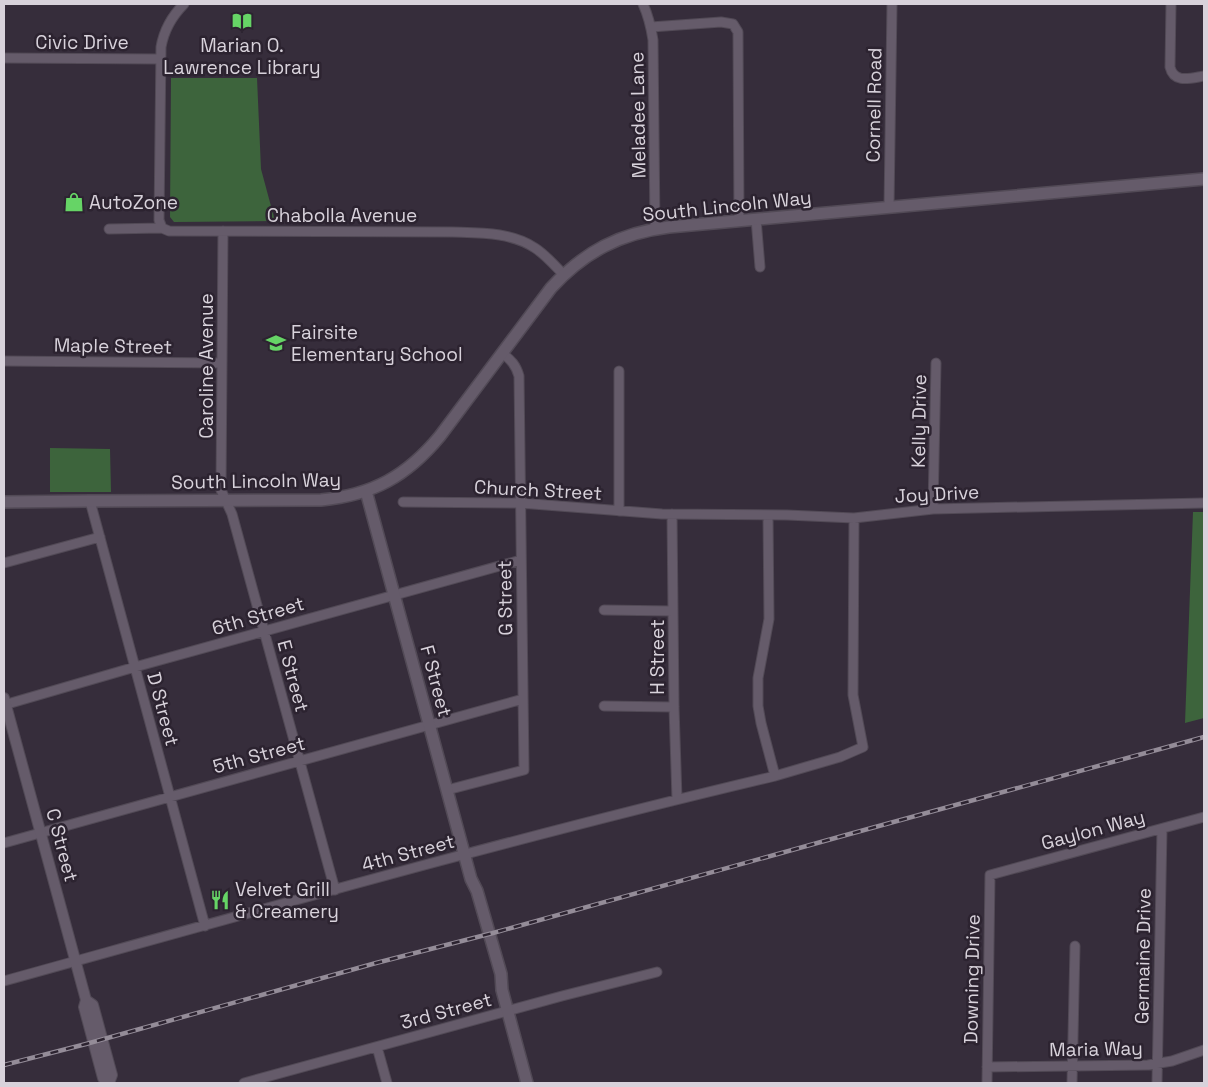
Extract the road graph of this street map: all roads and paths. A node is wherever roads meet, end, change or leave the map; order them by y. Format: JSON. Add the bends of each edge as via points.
{"nodes":[{"id":1,"x":184,"y":4,"type":"edge"},
{"id":2,"x":643,"y":4,"type":"edge"},
{"id":3,"x":892,"y":4,"type":"edge"},
{"id":4,"x":1171,"y":4,"type":"edge"},
{"id":5,"x":651,"y":27,"type":"junction"},
{"id":6,"x":4,"y":58,"type":"edge"},
{"id":7,"x":160,"y":59,"type":"junction"},
{"id":8,"x":1204,"y":76,"type":"edge"},
{"id":9,"x":1204,"y":179,"type":"edge"},
{"id":10,"x":889,"y":207,"type":"junction"},
{"id":11,"x":756,"y":219,"type":"junction"},
{"id":12,"x":739,"y":220,"type":"junction"},
{"id":13,"x":109,"y":228,"type":"dead end"},
{"id":14,"x":162,"y":228,"type":"junction"},
{"id":15,"x":655,"y":228,"type":"junction"},
{"id":16,"x":223,"y":231,"type":"junction"},
{"id":17,"x":760,"y":267,"type":"dead end"},
{"id":18,"x":564,"y":274,"type":"junction"},
{"id":19,"x":502,"y":353,"type":"junction"},
{"id":20,"x":4,"y":361,"type":"edge"},
{"id":21,"x":222,"y":363,"type":"junction"},
{"id":22,"x":936,"y":364,"type":"dead end"},
{"id":23,"x":619,"y":371,"type":"dead end"},
{"id":24,"x":366,"y":491,"type":"junction"},
{"id":25,"x":90,"y":501,"type":"junction"},
{"id":26,"x":226,"y":501,"type":"junction"},
{"id":27,"x":4,"y":502,"type":"edge"},
{"id":28,"x":403,"y":502,"type":"dead end"},
{"id":29,"x":520,"y":503,"type":"junction"},
{"id":30,"x":1204,"y":503,"type":"edge"},
{"id":31,"x":933,"y":508,"type":"junction"},
{"id":32,"x":619,"y":511,"type":"junction"},
{"id":33,"x":672,"y":514,"type":"junction"},
{"id":34,"x":768,"y":515,"type":"junction"},
{"id":35,"x":854,"y":518,"type":"junction"},
{"id":36,"x":100,"y":537,"type":"junction"},
{"id":37,"x":521,"y":560,"type":"junction"},
{"id":38,"x":4,"y":563,"type":"edge"},
{"id":39,"x":394,"y":595,"type":"junction"},
{"id":40,"x":604,"y":610,"type":"dead end"},
{"id":41,"x":673,"y":611,"type":"junction"},
{"id":42,"x":264,"y":631,"type":"junction"},
{"id":43,"x":135,"y":667,"type":"junction"},
{"id":44,"x":523,"y":699,"type":"junction"},
{"id":45,"x":4,"y":702,"type":"edge"},
{"id":46,"x":604,"y":706,"type":"dead end"},
{"id":47,"x":674,"y":707,"type":"junction"},
{"id":48,"x":430,"y":725,"type":"junction"},
{"id":49,"x":300,"y":761,"type":"junction"},
{"id":50,"x":775,"y":776,"type":"junction"},
{"id":51,"x":447,"y":790,"type":"junction"},
{"id":52,"x":170,"y":796,"type":"junction"},
{"id":53,"x":677,"y":799,"type":"junction"},
{"id":54,"x":1204,"y":817,"type":"edge"},
{"id":55,"x":1162,"y":828,"type":"junction"},
{"id":56,"x":40,"y":833,"type":"junction"},
{"id":57,"x":4,"y":843,"type":"edge"},
{"id":58,"x":465,"y":855,"type":"junction"},
{"id":59,"x":990,"y":875,"type":"joint"},
{"id":60,"x":335,"y":890,"type":"junction"},
{"id":61,"x":205,"y":926,"type":"junction"},
{"id":62,"x":1075,"y":946,"type":"dead end"},
{"id":63,"x":76,"y":961,"type":"junction"},
{"id":64,"x":657,"y":972,"type":"dead end"},
{"id":65,"x":4,"y":980,"type":"edge"},
{"id":66,"x":507,"y":1011,"type":"junction"},
{"id":67,"x":377,"y":1047,"type":"junction"},
{"id":68,"x":1204,"y":1050,"type":"edge"},
{"id":69,"x":1158,"y":1064,"type":"junction"},
{"id":70,"x":1072,"y":1066,"type":"junction"},
{"id":71,"x":987,"y":1067,"type":"junction"},
{"id":72,"x":109,"y":1083,"type":"edge"},
{"id":73,"x":248,"y":1083,"type":"edge"},
{"id":74,"x":387,"y":1083,"type":"edge"},
{"id":75,"x":527,"y":1083,"type":"edge"},
{"id":76,"x":986,"y":1083,"type":"edge"},
{"id":77,"x":1072,"y":1083,"type":"edge"},
{"id":78,"x":1157,"y":1083,"type":"edge"}],
"edges":[{"from":1,"to":7,"type":"street","via":[[167,26]]},
{"from":2,"to":5,"type":"street","name":"Meladee Lane"},
{"from":3,"to":10,"type":"street","name":"Cornell Road"},
{"from":4,"to":8,"type":"street","via":[[1171,72],[1181,78]]},
{"from":5,"to":12,"type":"street","via":[[721,22],[733,24],[738,32]]},
{"from":5,"to":15,"type":"street","name":"Meladee Lane"},
{"from":6,"to":7,"type":"street","name":"Civic Drive"},
{"from":7,"to":14,"type":"street","via":[[159,220]]},
{"from":9,"to":10,"type":"main road","name":"South Lincoln Way"},
{"from":10,"to":11,"type":"main road","name":"South Lincoln Way"},
{"from":11,"to":12,"type":"main road","name":"South Lincoln Way"},
{"from":11,"to":17,"type":"street"},
{"from":12,"to":15,"type":"main road","name":"South Lincoln Way"},
{"from":13,"to":14,"type":"street","name":"Chabolla Avenue"},
{"from":14,"to":16,"type":"street","name":"Chabolla Avenue","via":[[169,231]]},
{"from":15,"to":18,"type":"main road","name":"South Lincoln Way","via":[[608,244]]},
{"from":16,"to":18,"type":"street","name":"Chabolla Avenue","via":[[493,235],[528,244]]},
{"from":16,"to":21,"type":"street","name":"Caroline Avenue"},
{"from":18,"to":19,"type":"main road","name":"South Lincoln Way"},
{"from":19,"to":24,"type":"main road","name":"South Lincoln Way","via":[[427,452],[399,475]]},
{"from":19,"to":29,"type":"street","name":"G Street","via":[[513,363],[519,376]]},
{"from":20,"to":21,"type":"street","name":"Maple Street"},
{"from":21,"to":26,"type":"street","name":"Caroline Avenue","via":[[221,490]]},
{"from":22,"to":31,"type":"street","name":"Kelly Drive"},
{"from":23,"to":32,"type":"street"},
{"from":24,"to":26,"type":"main road","name":"South Lincoln Way","via":[[337,499]]},
{"from":24,"to":39,"type":"main road","name":"F Street"},
{"from":25,"to":26,"type":"main road","name":"South Lincoln Way"},
{"from":25,"to":27,"type":"main road","name":"South Lincoln Way"},
{"from":25,"to":36,"type":"street","name":"D Street"},
{"from":26,"to":42,"type":"street","name":"E Street"},
{"from":28,"to":29,"type":"street","name":"Church Street"},
{"from":29,"to":32,"type":"street","name":"Church Street"},
{"from":29,"to":37,"type":"street","name":"G Street"},
{"from":30,"to":31,"type":"street","name":"Joy Drive"},
{"from":31,"to":35,"type":"street","name":"Joy Drive"},
{"from":32,"to":33,"type":"street","name":"Church Street"},
{"from":33,"to":34,"type":"street","name":"Joy Drive"},
{"from":33,"to":41,"type":"street","name":"H Street"},
{"from":34,"to":35,"type":"street","name":"Joy Drive"},
{"from":34,"to":50,"type":"street","via":[[769,619],[758,678],[758,706]]},
{"from":35,"to":50,"type":"street","name":"4th Street","via":[[853,695],[863,747]]},
{"from":36,"to":38,"type":"street"},
{"from":36,"to":43,"type":"street","name":"D Street"},
{"from":37,"to":39,"type":"street","name":"6th Street"},
{"from":37,"to":44,"type":"street","name":"G Street"},
{"from":39,"to":42,"type":"street","name":"6th Street"},
{"from":39,"to":48,"type":"main road","name":"F Street"},
{"from":40,"to":41,"type":"street"},
{"from":41,"to":47,"type":"street","name":"H Street"},
{"from":42,"to":43,"type":"street","name":"6th Street"},
{"from":42,"to":49,"type":"street","name":"E Street"},
{"from":43,"to":45,"type":"street","name":"6th Street"},
{"from":43,"to":52,"type":"street","name":"D Street"},
{"from":44,"to":48,"type":"street","name":"5th Street"},
{"from":44,"to":51,"type":"street","name":"G Street","via":[[524,770]]},
{"from":45,"to":56,"type":"street","name":"C Street"},
{"from":46,"to":47,"type":"street"},
{"from":47,"to":53,"type":"street","name":"H Street"},
{"from":48,"to":49,"type":"street","name":"5th Street"},
{"from":48,"to":51,"type":"main road","name":"F Street"},
{"from":49,"to":52,"type":"street","name":"5th Street"},
{"from":49,"to":60,"type":"street","name":"E Street"},
{"from":50,"to":53,"type":"street","name":"4th Street"},
{"from":51,"to":58,"type":"main road","name":"F Street"},
{"from":52,"to":56,"type":"street","name":"5th Street"},
{"from":52,"to":61,"type":"street","name":"D Street"},
{"from":53,"to":58,"type":"street","name":"4th Street"},
{"from":54,"to":55,"type":"street","name":"Gaylon Way"},
{"from":55,"to":59,"type":"street","name":"Gaylon Way"},
{"from":55,"to":69,"type":"street","name":"Germaine Drive"},
{"from":56,"to":57,"type":"street","name":"5th Street"},
{"from":56,"to":63,"type":"street","name":"C Street"},
{"from":58,"to":60,"type":"street","name":"4th Street"},
{"from":58,"to":66,"type":"main road","name":"F Street","via":[[493,976],[502,990]]},
{"from":59,"to":71,"type":"street","name":"Downing Drive"},
{"from":60,"to":61,"type":"street","name":"4th Street"},
{"from":61,"to":63,"type":"street","name":"4th Street"},
{"from":62,"to":70,"type":"street"},
{"from":63,"to":65,"type":"street","name":"4th Street"},
{"from":63,"to":72,"type":"street","name":"C Street","via":[[86,1000],[84,1007],[103,1078]]},
{"from":64,"to":66,"type":"street","name":"3rd Street"},
{"from":66,"to":67,"type":"street","name":"3rd Street"},
{"from":66,"to":75,"type":"main road","name":"F Street"},
{"from":67,"to":73,"type":"street","name":"3rd Street"},
{"from":67,"to":74,"type":"street"},
{"from":68,"to":69,"type":"street","name":"Maria Way"},
{"from":69,"to":70,"type":"street","name":"Maria Way"},
{"from":69,"to":78,"type":"street","name":"Germaine Drive"},
{"from":70,"to":71,"type":"street","name":"Maria Way"},
{"from":70,"to":77,"type":"street"},
{"from":71,"to":76,"type":"street","name":"Downing Drive"}]}
